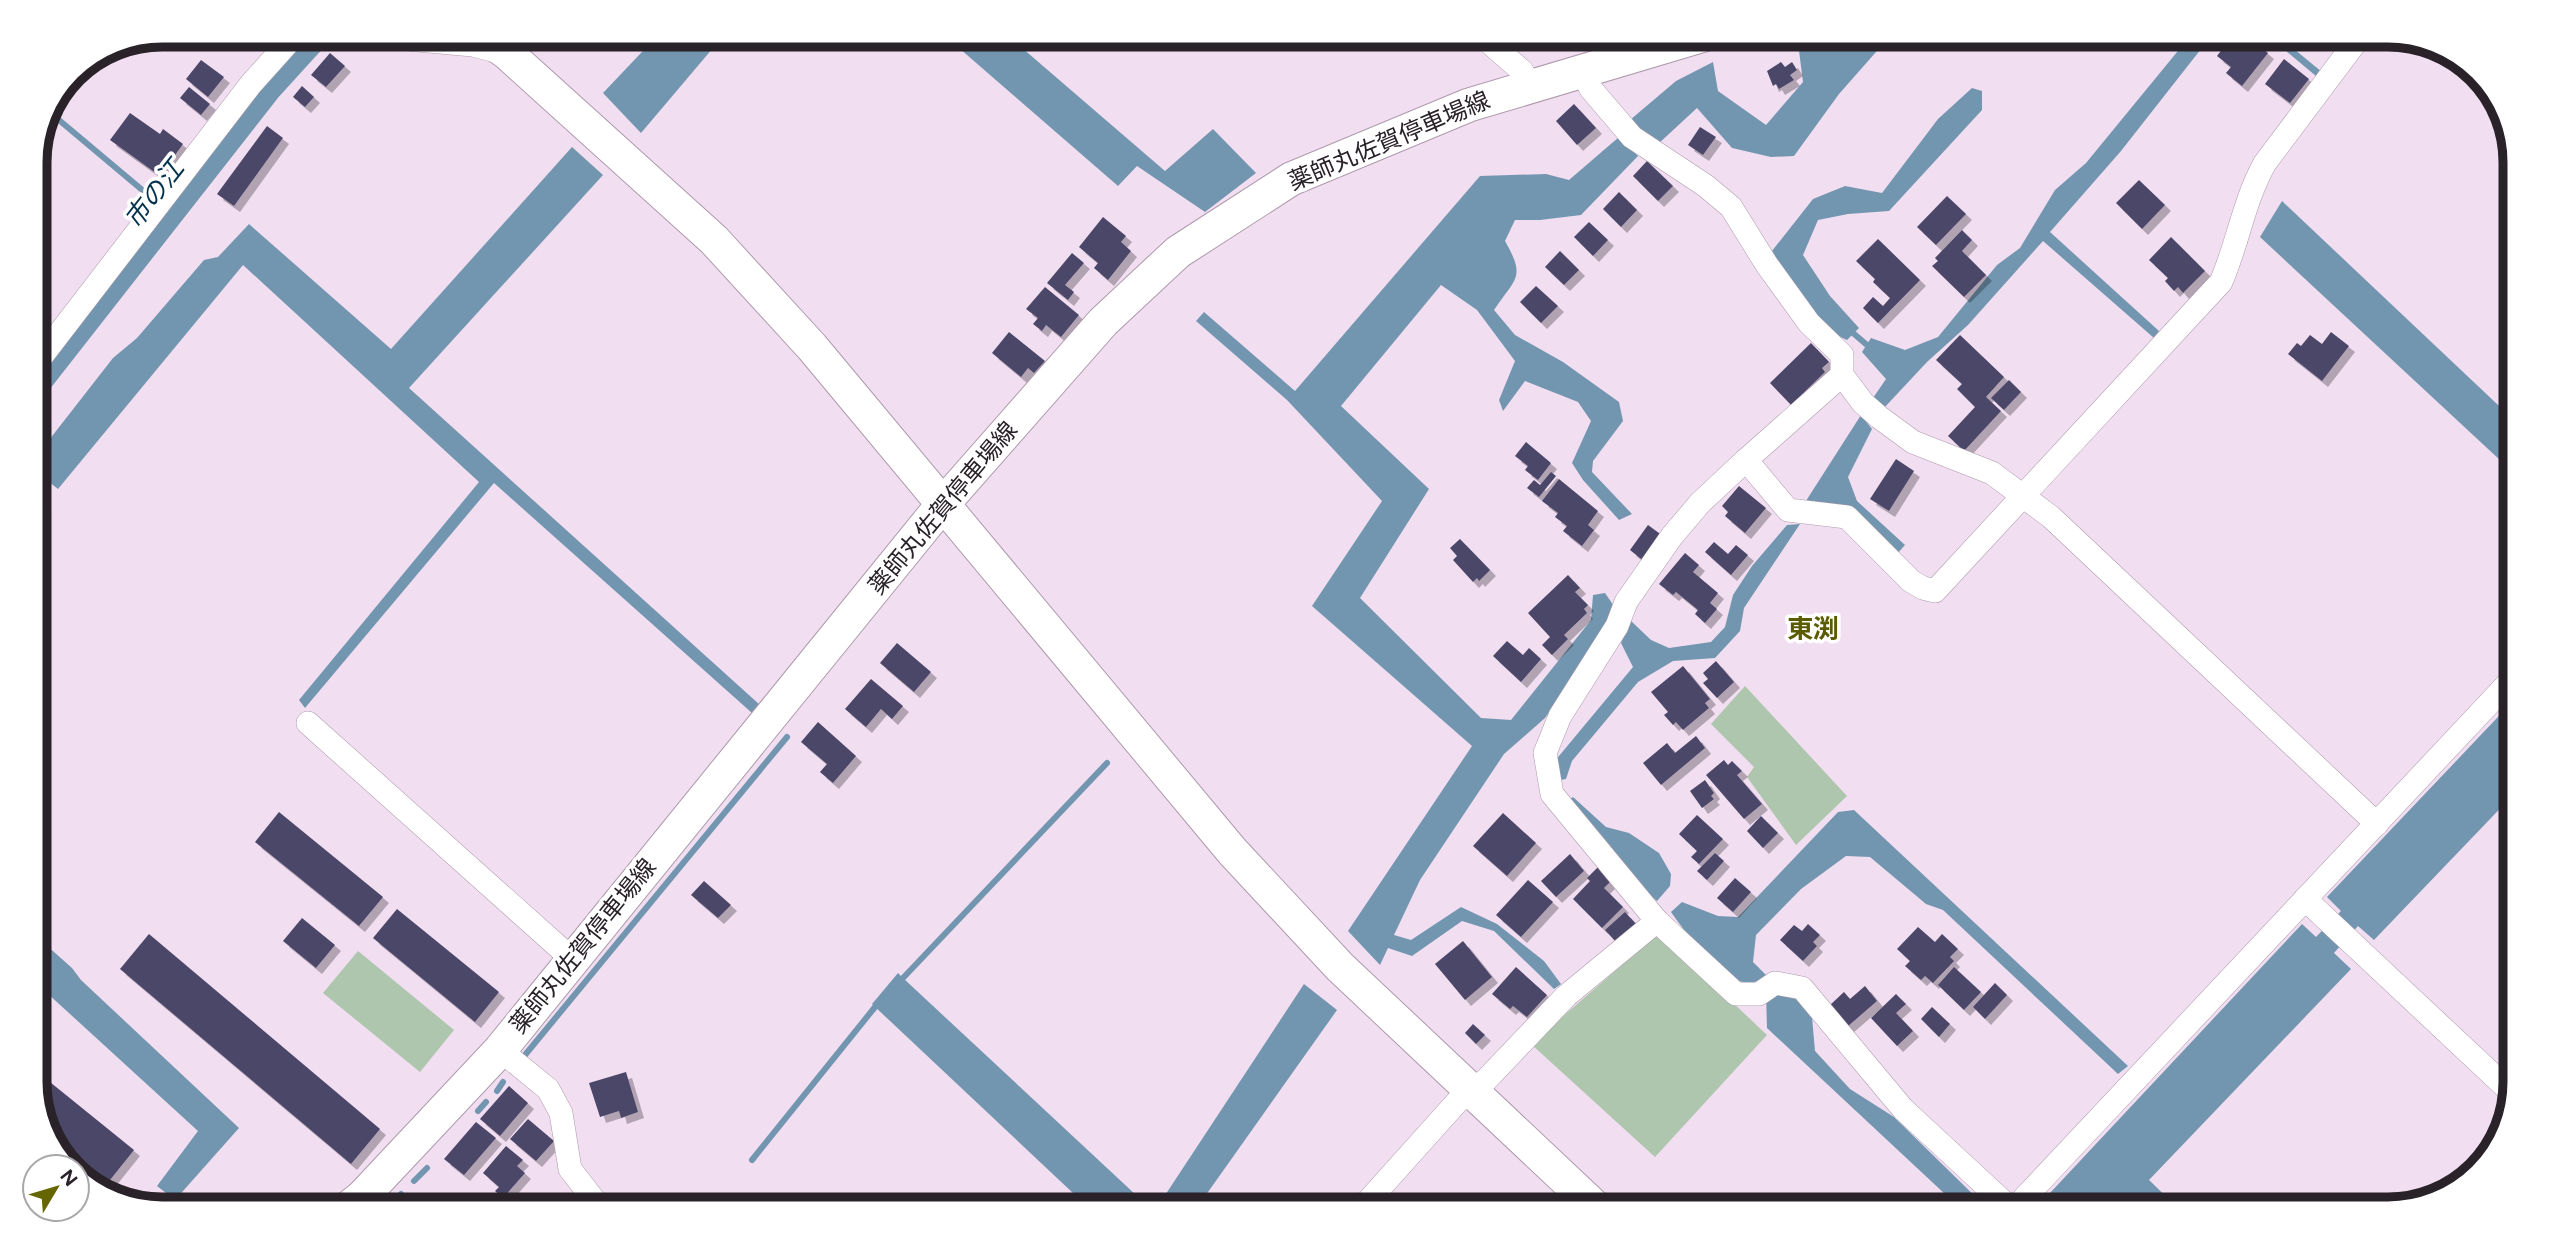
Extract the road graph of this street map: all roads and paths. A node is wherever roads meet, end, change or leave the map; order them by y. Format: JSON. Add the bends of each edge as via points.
{"nodes":[{"id":1,"x":284,"y":47,"type":"edge"},
{"id":2,"x":497,"y":47,"type":"edge"},
{"id":3,"x":1494,"y":47,"type":"edge"},
{"id":4,"x":1663,"y":47,"type":"edge"},
{"id":5,"x":2351,"y":47,"type":"edge"},
{"id":6,"x":1581,"y":71,"type":"junction"},
{"id":7,"x":1529,"y":85,"type":"junction"},
{"id":8,"x":47,"y":349,"type":"edge"},
{"id":9,"x":1842,"y":375,"type":"junction"},
{"id":10,"x":1746,"y":460,"type":"junction"},
{"id":11,"x":2025,"y":496,"type":"junction"},
{"id":12,"x":943,"y":504,"type":"junction"},
{"id":13,"x":2503,"y":689,"type":"edge"},
{"id":14,"x":308,"y":723,"type":"dead end"},
{"id":15,"x":2377,"y":824,"type":"junction"},
{"id":16,"x":2305,"y":899,"type":"junction"},
{"id":17,"x":1657,"y":921,"type":"junction"},
{"id":18,"x":572,"y":959,"type":"junction"},
{"id":19,"x":500,"y":1050,"type":"junction"},
{"id":20,"x":2503,"y":1084,"type":"edge"},
{"id":21,"x":1471,"y":1091,"type":"junction"},
{"id":22,"x":359,"y":1197,"type":"edge"},
{"id":23,"x":592,"y":1197,"type":"edge"},
{"id":24,"x":1372,"y":1197,"type":"edge"},
{"id":25,"x":1584,"y":1197,"type":"edge"},
{"id":26,"x":2000,"y":1197,"type":"edge"},
{"id":27,"x":2024,"y":1197,"type":"edge"}],
"edges":[{"from":1,"to":8,"type":"street"},
{"from":2,"to":12,"type":"main road","via":[[714,240],[812,347]]},
{"from":3,"to":7,"type":"street","via":[[1522,71]]},
{"from":4,"to":6,"type":"main road","name":"薬師丸佐賀停車場線"},
{"from":5,"to":11,"type":"street","via":[[2253,184],[2221,282]]},
{"from":6,"to":7,"type":"main road","name":"薬師丸佐賀停車場線"},
{"from":6,"to":9,"type":"street","via":[[1636,140],[1731,207],[1809,323],[1842,355]]},
{"from":7,"to":12,"type":"main road","name":"薬師丸佐賀停車場線","via":[[1291,179],[1178,252],[1103,322]]},
{"from":9,"to":10,"type":"street"},
{"from":9,"to":11,"type":"street","via":[[1871,410],[1913,442],[1992,473]]},
{"from":10,"to":11,"type":"street","via":[[1788,510],[1847,517],[1911,580],[1935,591]]},
{"from":10,"to":17,"type":"street","via":[[1700,503],[1626,602],[1560,716],[1545,753],[1552,794]]},
{"from":11,"to":15,"type":"street"},
{"from":12,"to":18,"type":"main road","name":"薬師丸佐賀停車場線"},
{"from":12,"to":21,"type":"main road","via":[[1232,851],[1340,967]]},
{"from":13,"to":15,"type":"street"},
{"from":14,"to":18,"type":"street"},
{"from":15,"to":16,"type":"street"},
{"from":16,"to":20,"type":"street"},
{"from":16,"to":27,"type":"street"},
{"from":17,"to":21,"type":"street","via":[[1566,996]]},
{"from":17,"to":26,"type":"street","via":[[1736,994],[1802,988],[1903,1109]]},
{"from":18,"to":19,"type":"main road","name":"薬師丸佐賀停車場線"},
{"from":19,"to":22,"type":"main road","name":"薬師丸佐賀停車場線"},
{"from":19,"to":23,"type":"street","via":[[548,1089],[561,1113],[570,1169]]},
{"from":21,"to":24,"type":"street"},
{"from":21,"to":25,"type":"main road"}]}
